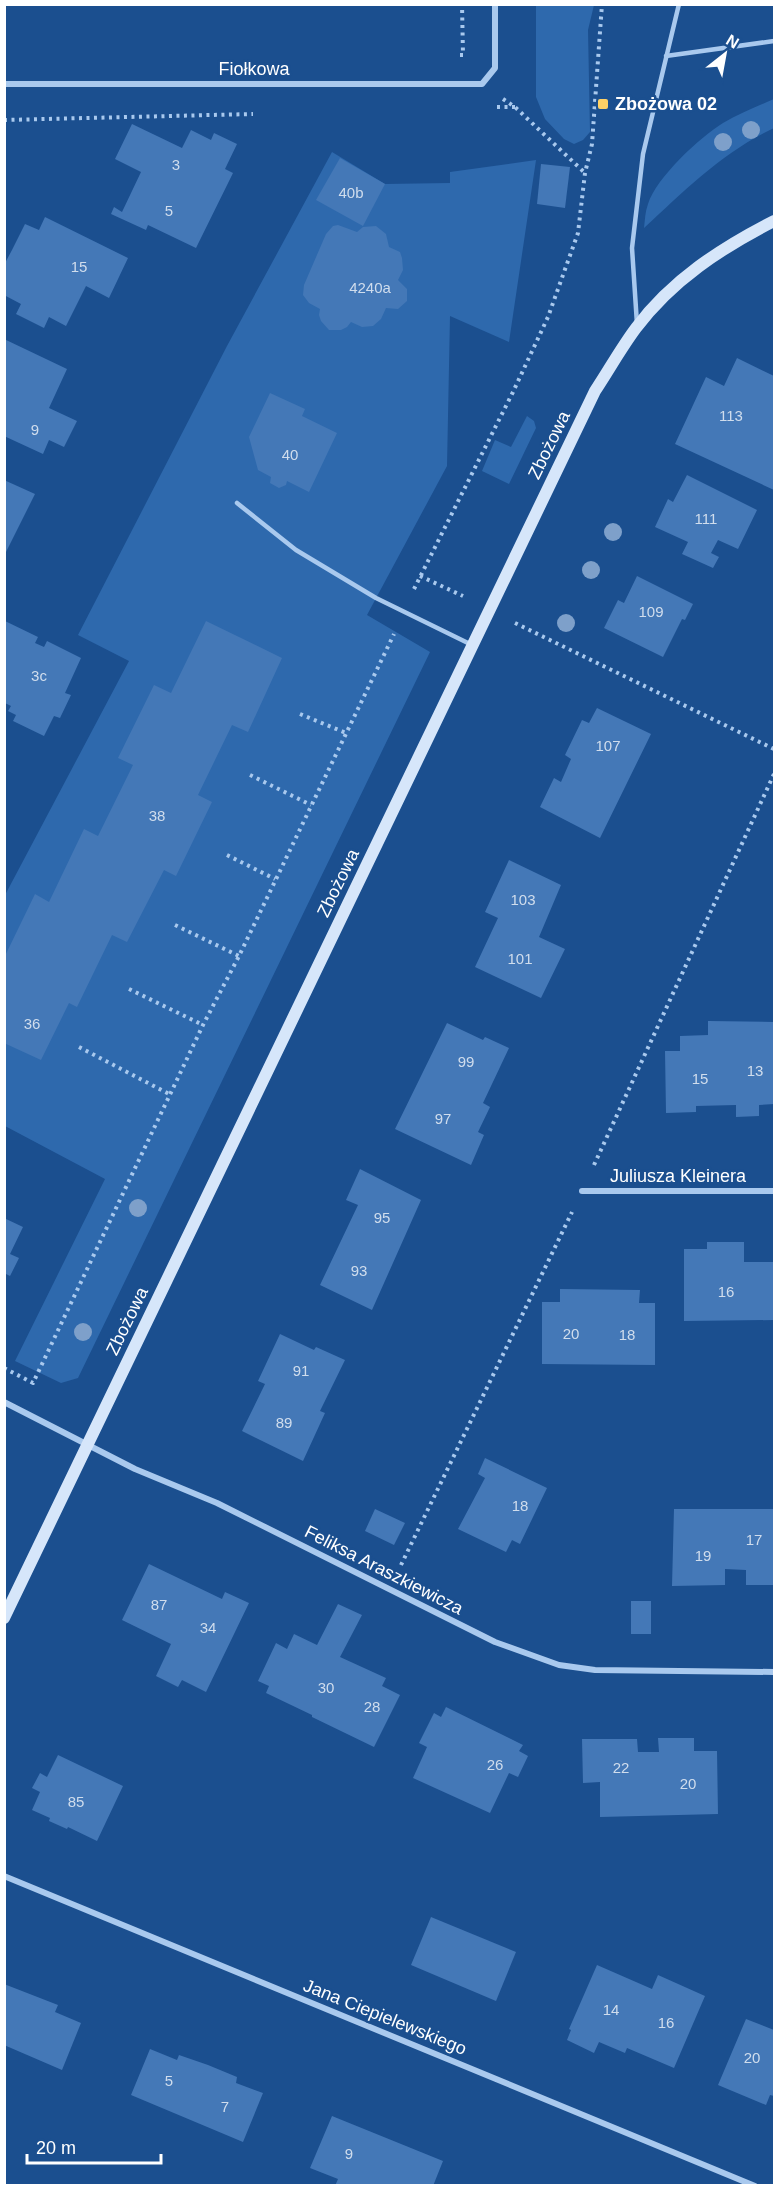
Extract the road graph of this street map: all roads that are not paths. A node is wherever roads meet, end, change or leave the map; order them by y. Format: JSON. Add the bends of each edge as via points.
{"nodes":[{"id":1,"x":495,"y":4,"type":"edge"},
{"id":2,"x":679,"y":4,"type":"edge"},
{"id":3,"x":774,"y":41,"type":"edge"},
{"id":4,"x":666,"y":56,"type":"junction"},
{"id":5,"x":4,"y":84,"type":"edge"},
{"id":6,"x":774,"y":221,"type":"edge"},
{"id":7,"x":637,"y":326,"type":"junction"},
{"id":8,"x":237,"y":503,"type":"dead end"},
{"id":9,"x":473,"y":645,"type":"junction"},
{"id":10,"x":582,"y":1191,"type":"dead end"},
{"id":11,"x":774,"y":1191,"type":"edge"},
{"id":12,"x":4,"y":1402,"type":"edge"},
{"id":13,"x":88,"y":1444,"type":"junction"},
{"id":14,"x":4,"y":1618,"type":"edge"},
{"id":15,"x":774,"y":1672,"type":"edge"},
{"id":16,"x":4,"y":1876,"type":"edge"},
{"id":17,"x":755,"y":2186,"type":"edge"}],
"edges":[{"from":1,"to":5,"type":"street","name":"Fiołkowa","via":[[495,68],[483,84]]},
{"from":2,"to":4,"type":"lane"},
{"from":3,"to":4,"type":"lane"},
{"from":4,"to":7,"type":"lane","via":[[643,154],[632,248]]},
{"from":6,"to":7,"type":"street","name":"Zbożowa","via":[[699,266],[675,285]]},
{"from":7,"to":9,"type":"street","name":"Zbożowa","via":[[595,391]]},
{"from":8,"to":9,"type":"lane","via":[[296,550],[376,598]]},
{"from":9,"to":13,"type":"street","name":"Zbożowa"},
{"from":10,"to":11,"type":"street","name":"Juliusza Kleinera"},
{"from":12,"to":13,"type":"street","name":"Feliksa Araszkiewicza"},
{"from":13,"to":14,"type":"street","name":"Zbożowa"},
{"from":13,"to":15,"type":"street","name":"Feliksa Araszkiewicza","via":[[217,1503],[495,1642],[559,1665],[595,1670]]},
{"from":16,"to":17,"type":"street","name":"Jana Ciepielewskiego"}]}
